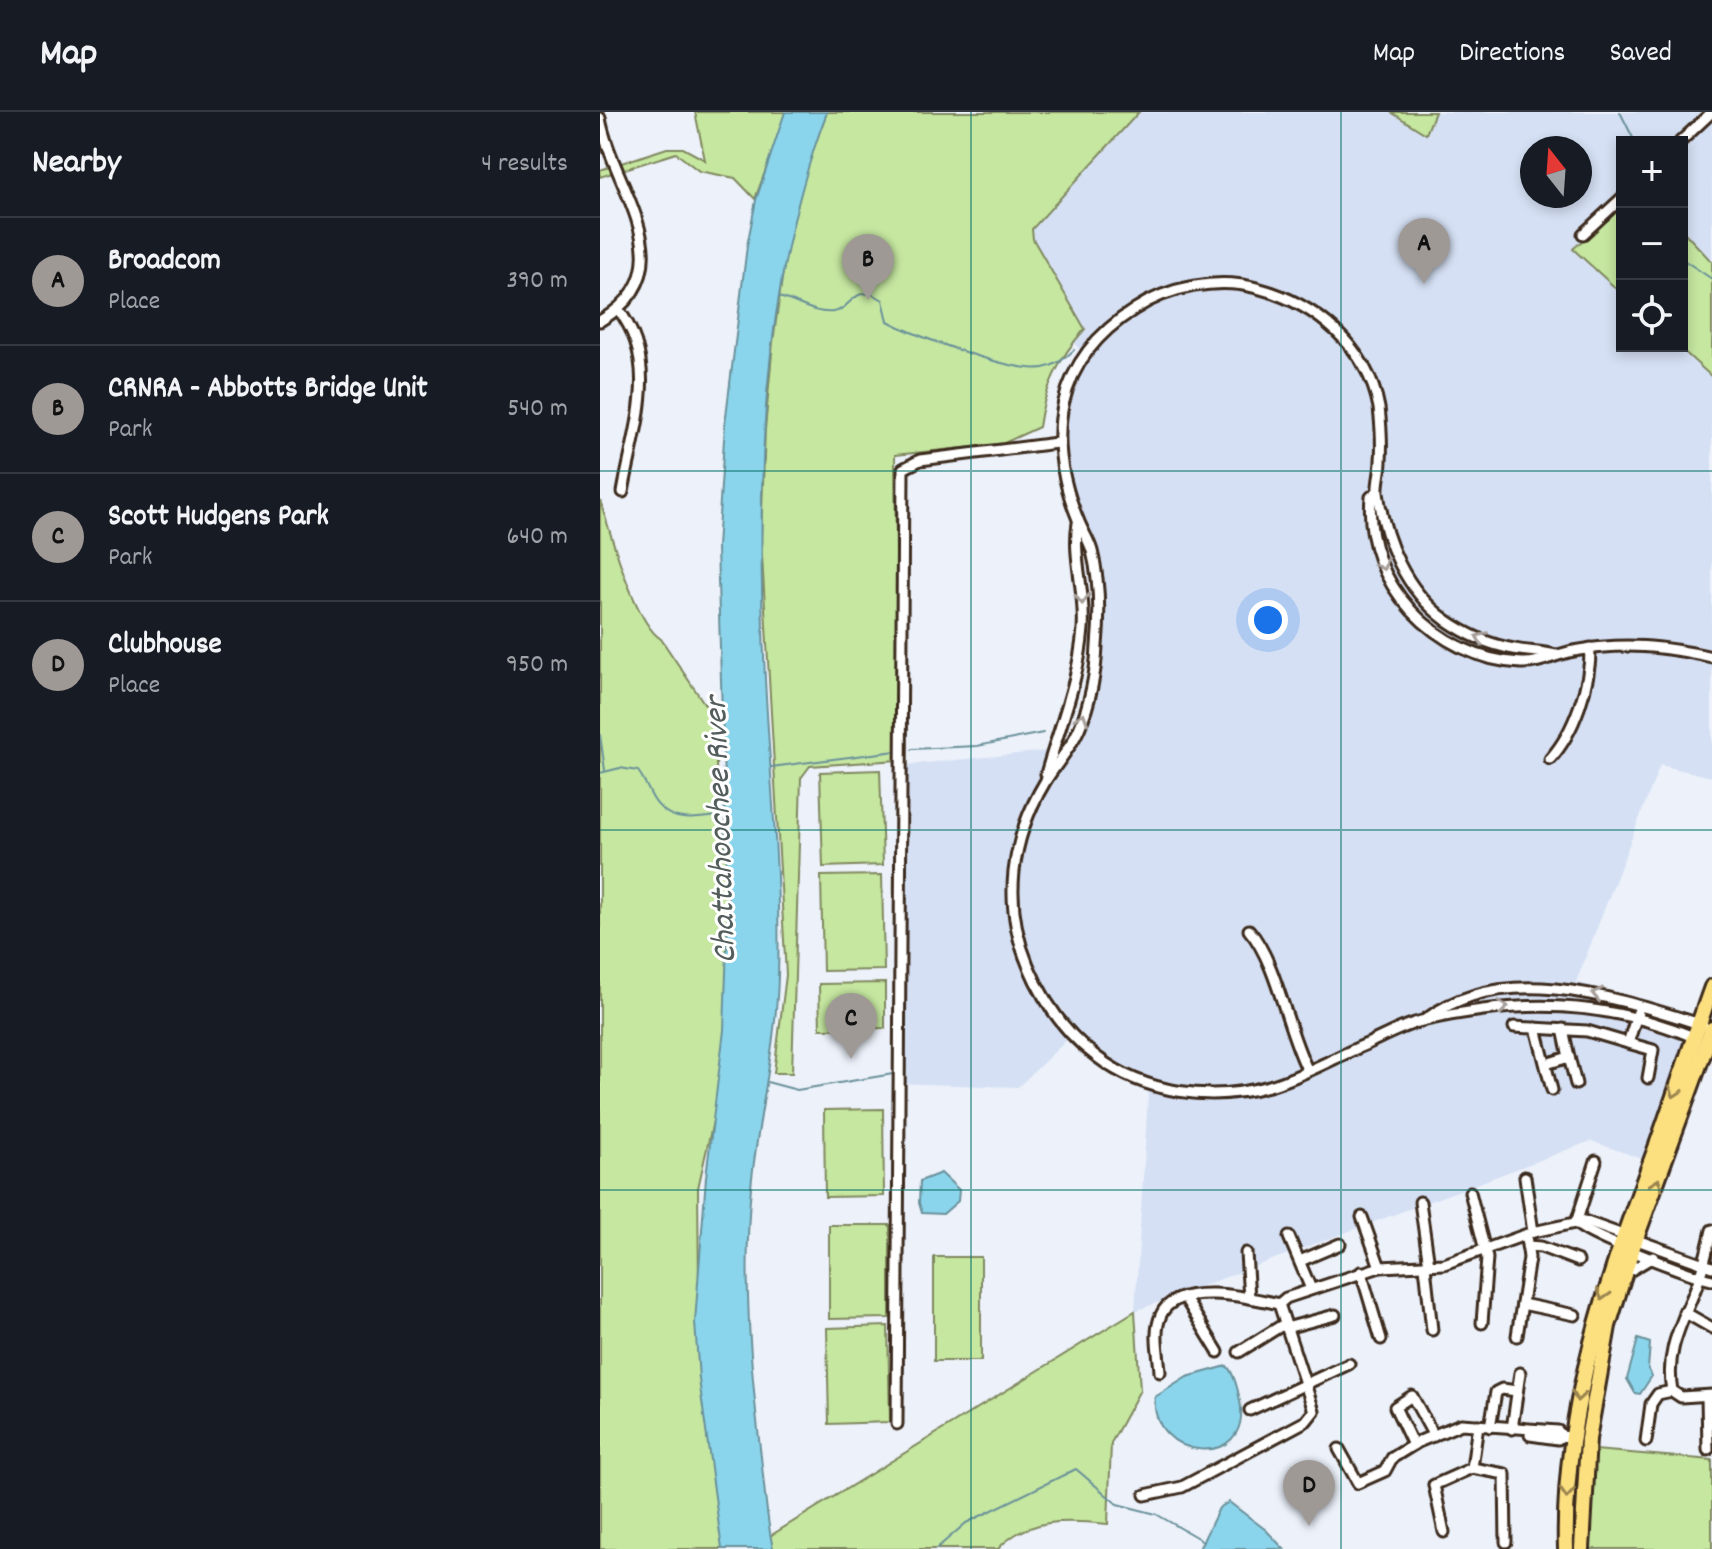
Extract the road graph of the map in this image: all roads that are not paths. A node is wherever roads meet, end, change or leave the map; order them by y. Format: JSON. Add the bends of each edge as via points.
{"nodes":[{"id":1,"x":1712,"y":112,"type":"edge"},
{"id":2,"x":600,"y":118,"type":"edge"},
{"id":3,"x":1686,"y":136,"type":"edge"},
{"id":4,"x":1616,"y":204,"type":"edge"},
{"id":5,"x":1583,"y":234,"type":"dead end"},
{"id":6,"x":618,"y":309,"type":"junction"},
{"id":7,"x":600,"y":321,"type":"edge"},
{"id":8,"x":1057,"y":443,"type":"junction"},
{"id":9,"x":623,"y":492,"type":"dead end"},
{"id":10,"x":1377,"y":492,"type":"junction"},
{"id":11,"x":1078,"y":522,"type":"junction"},
{"id":12,"x":1590,"y":648,"type":"junction"},
{"id":13,"x":1556,"y":655,"type":"junction"},
{"id":14,"x":1712,"y":657,"type":"edge"},
{"id":15,"x":1550,"y":759,"type":"dead end"},
{"id":16,"x":1043,"y":785,"type":"junction"},
{"id":17,"x":1249,"y":930,"type":"dead end"},
{"id":18,"x":1712,"y":987,"type":"edge"},
{"id":19,"x":1640,"y":1005,"type":"junction"},
{"id":20,"x":1637,"y":1016,"type":"junction"},
{"id":21,"x":1426,"y":1019,"type":"junction"},
{"id":22,"x":1514,"y":1027,"type":"dead end"},
{"id":23,"x":1536,"y":1028,"type":"junction"},
{"id":24,"x":1563,"y":1029,"type":"junction"},
{"id":25,"x":1705,"y":1032,"type":"edge"},
{"id":26,"x":1628,"y":1043,"type":"junction"},
{"id":27,"x":1569,"y":1057,"type":"junction"},
{"id":28,"x":1546,"y":1064,"type":"junction"},
{"id":29,"x":1307,"y":1069,"type":"junction"},
{"id":30,"x":1648,"y":1078,"type":"dead end"},
{"id":31,"x":1576,"y":1084,"type":"dead end"},
{"id":32,"x":1552,"y":1090,"type":"dead end"},
{"id":33,"x":1596,"y":1161,"type":"dead end"},
{"id":34,"x":1525,"y":1177,"type":"dead end"},
{"id":35,"x":1470,"y":1192,"type":"dead end"},
{"id":36,"x":1420,"y":1202,"type":"dead end"},
{"id":37,"x":1362,"y":1217,"type":"dead end"},
{"id":38,"x":1643,"y":1221,"type":"junction"},
{"id":39,"x":1576,"y":1223,"type":"junction"},
{"id":40,"x":1712,"y":1230,"type":"edge"},
{"id":41,"x":1529,"y":1234,"type":"junction"},
{"id":42,"x":1289,"y":1237,"type":"dead end"},
{"id":43,"x":1628,"y":1243,"type":"junction"},
{"id":44,"x":1340,"y":1244,"type":"dead end"},
{"id":45,"x":1527,"y":1246,"type":"junction"},
{"id":46,"x":1486,"y":1251,"type":"junction"},
{"id":47,"x":1653,"y":1252,"type":"junction"},
{"id":48,"x":1246,"y":1253,"type":"dead end"},
{"id":49,"x":1300,"y":1261,"type":"junction"},
{"id":50,"x":1578,"y":1261,"type":"dead end"},
{"id":51,"x":1427,"y":1266,"type":"junction"},
{"id":52,"x":1708,"y":1266,"type":"edge"},
{"id":53,"x":1380,"y":1267,"type":"junction"},
{"id":54,"x":1361,"y":1272,"type":"junction"},
{"id":55,"x":1624,"y":1275,"type":"junction"},
{"id":56,"x":1699,"y":1277,"type":"junction"},
{"id":57,"x":1712,"y":1280,"type":"edge"},
{"id":58,"x":1311,"y":1289,"type":"junction"},
{"id":59,"x":1185,"y":1298,"type":"junction"},
{"id":60,"x":1249,"y":1298,"type":"junction"},
{"id":61,"x":1279,"y":1304,"type":"junction"},
{"id":62,"x":1522,"y":1304,"type":"junction"},
{"id":63,"x":1684,"y":1312,"type":"junction"},
{"id":64,"x":1335,"y":1315,"type":"dead end"},
{"id":65,"x":1575,"y":1315,"type":"dead end"},
{"id":66,"x":1482,"y":1323,"type":"dead end"},
{"id":67,"x":1285,"y":1326,"type":"junction"},
{"id":68,"x":1712,"y":1328,"type":"edge"},
{"id":69,"x":1432,"y":1330,"type":"dead end"},
{"id":70,"x":1517,"y":1336,"type":"dead end"},
{"id":71,"x":1381,"y":1339,"type":"dead end"},
{"id":72,"x":1218,"y":1352,"type":"dead end"},
{"id":73,"x":1239,"y":1352,"type":"dead end"},
{"id":74,"x":1349,"y":1364,"type":"dead end"},
{"id":75,"x":1160,"y":1372,"type":"dead end"},
{"id":76,"x":1520,"y":1373,"type":"dead end"},
{"id":77,"x":1307,"y":1385,"type":"junction"},
{"id":78,"x":1672,"y":1386,"type":"junction"},
{"id":79,"x":1517,"y":1391,"type":"junction"},
{"id":80,"x":1710,"y":1396,"type":"edge"},
{"id":81,"x":1250,"y":1410,"type":"dead end"},
{"id":82,"x":897,"y":1424,"type":"dead end"},
{"id":83,"x":1478,"y":1425,"type":"junction"},
{"id":84,"x":1490,"y":1427,"type":"junction"},
{"id":85,"x":1512,"y":1429,"type":"junction"},
{"id":86,"x":1434,"y":1436,"type":"junction"},
{"id":87,"x":1567,"y":1436,"type":"junction"},
{"id":88,"x":1588,"y":1439,"type":"junction"},
{"id":89,"x":1646,"y":1441,"type":"dead end"},
{"id":90,"x":1413,"y":1445,"type":"junction"},
{"id":91,"x":1339,"y":1449,"type":"dead end"},
{"id":92,"x":1708,"y":1450,"type":"dead end"},
{"id":93,"x":1472,"y":1468,"type":"junction"},
{"id":94,"x":1145,"y":1495,"type":"dead end"},
{"id":95,"x":1444,"y":1532,"type":"dead end"},
{"id":96,"x":1506,"y":1542,"type":"dead end"},
{"id":97,"x":1566,"y":1549,"type":"edge"},
{"id":98,"x":1582,"y":1549,"type":"edge"}],
"edges":[{"from":1,"to":3,"type":"street"},
{"from":2,"to":6,"type":"street","via":[[643,240],[639,278]]},
{"from":4,"to":5,"type":"street"},
{"from":6,"to":7,"type":"street"},
{"from":6,"to":9,"type":"street","via":[[636,338],[643,368]]},
{"from":8,"to":10,"type":"street","via":[[1072,374],[1086,349],[1115,321],[1164,294],[1198,286],[1243,285],[1282,296],[1331,322],[1358,358],[1378,407],[1382,460]]},
{"from":8,"to":11,"type":"street"},
{"from":8,"to":82,"type":"street","via":[[920,460],[903,469]]},
{"from":13,"to":10,"type":"street","one_way":true,"via":[[1508,649],[1471,635],[1421,599],[1393,552]]},
{"from":10,"to":13,"type":"street","one_way":true,"via":[[1370,506],[1377,552],[1399,597],[1421,620],[1453,644],[1500,661],[1525,664]]},
{"from":11,"to":16,"type":"street","one_way":true,"via":[[1082,640],[1075,684]]},
{"from":16,"to":11,"type":"street","one_way":true,"via":[[1078,732],[1096,663],[1099,598],[1090,544]]},
{"from":12,"to":13,"type":"street"},
{"from":12,"to":14,"type":"street","via":[[1653,645]]},
{"from":12,"to":15,"type":"street","via":[[1590,670],[1568,730]]},
{"from":16,"to":29,"type":"street","via":[[1017,850],[1012,908],[1030,970],[1075,1039],[1123,1073],[1172,1091],[1237,1093],[1274,1085]]},
{"from":17,"to":29,"type":"street","via":[[1266,955]]},
{"from":18,"to":25,"type":"highway"},
{"from":19,"to":20,"type":"street"},
{"from":19,"to":21,"type":"street","one_way":true,"via":[[1591,992],[1528,989],[1474,996]]},
{"from":19,"to":25,"type":"street"},
{"from":21,"to":20,"type":"street","one_way":true,"via":[[1537,1005]]},
{"from":20,"to":25,"type":"street"},
{"from":20,"to":26,"type":"street"},
{"from":21,"to":29,"type":"street"},
{"from":22,"to":23,"type":"street"},
{"from":23,"to":24,"type":"street"},
{"from":23,"to":28,"type":"street"},
{"from":24,"to":26,"type":"street"},
{"from":24,"to":27,"type":"street"},
{"from":38,"to":25,"type":"highway","one_way":true},
{"from":25,"to":43,"type":"highway","one_way":true},
{"from":26,"to":30,"type":"street","via":[[1653,1050]]},
{"from":27,"to":28,"type":"street"},
{"from":27,"to":31,"type":"street"},
{"from":28,"to":32,"type":"street"},
{"from":33,"to":39,"type":"street"},
{"from":34,"to":41,"type":"street"},
{"from":35,"to":46,"type":"street"},
{"from":36,"to":51,"type":"street"},
{"from":37,"to":53,"type":"street"},
{"from":38,"to":43,"type":"highway"},
{"from":38,"to":47,"type":"street"},
{"from":39,"to":41,"type":"street"},
{"from":39,"to":43,"type":"street","via":[[1584,1221]]},
{"from":40,"to":52,"type":"street"},
{"from":41,"to":45,"type":"street"},
{"from":41,"to":46,"type":"street"},
{"from":42,"to":49,"type":"street"},
{"from":43,"to":47,"type":"street"},
{"from":43,"to":55,"type":"highway"},
{"from":43,"to":87,"type":"highway","one_way":true,"via":[[1587,1355]]},
{"from":44,"to":49,"type":"street"},
{"from":45,"to":50,"type":"street"},
{"from":45,"to":62,"type":"street"},
{"from":46,"to":51,"type":"street"},
{"from":46,"to":66,"type":"street"},
{"from":47,"to":52,"type":"street"},
{"from":47,"to":55,"type":"street"},
{"from":47,"to":56,"type":"street"},
{"from":48,"to":60,"type":"street"},
{"from":49,"to":58,"type":"street"},
{"from":51,"to":53,"type":"street"},
{"from":51,"to":69,"type":"street"},
{"from":52,"to":56,"type":"street"},
{"from":53,"to":54,"type":"street"},
{"from":54,"to":58,"type":"street"},
{"from":54,"to":71,"type":"street"},
{"from":55,"to":88,"type":"highway","via":[[1608,1326]]},
{"from":56,"to":57,"type":"street"},
{"from":56,"to":63,"type":"street"},
{"from":58,"to":61,"type":"street"},
{"from":59,"to":60,"type":"street","via":[[1208,1292]]},
{"from":59,"to":72,"type":"street"},
{"from":59,"to":75,"type":"street","via":[[1161,1313]]},
{"from":60,"to":61,"type":"street"},
{"from":61,"to":67,"type":"street"},
{"from":62,"to":65,"type":"street"},
{"from":62,"to":70,"type":"street"},
{"from":63,"to":68,"type":"street"},
{"from":63,"to":78,"type":"street","via":[[1673,1342]]},
{"from":64,"to":67,"type":"street"},
{"from":67,"to":73,"type":"street"},
{"from":67,"to":77,"type":"street"},
{"from":74,"to":77,"type":"street"},
{"from":76,"to":79,"type":"street"},
{"from":77,"to":81,"type":"street"},
{"from":77,"to":94,"type":"street","via":[[1314,1411],[1306,1421],[1182,1487]]},
{"from":78,"to":80,"type":"street","via":[[1681,1397]]},
{"from":78,"to":89,"type":"street","via":[[1651,1404]]},
{"from":79,"to":84,"type":"street","via":[[1496,1392]]},
{"from":79,"to":85,"type":"street"},
{"from":80,"to":92,"type":"street"},
{"from":83,"to":84,"type":"street"},
{"from":83,"to":86,"type":"street","via":[[1461,1424]]},
{"from":83,"to":93,"type":"street"},
{"from":84,"to":85,"type":"street"},
{"from":85,"to":87,"type":"street","via":[[1530,1436]]},
{"from":86,"to":90,"type":"street"},
{"from":86,"to":90,"type":"street","via":[[1412,1396],[1395,1407]]},
{"from":87,"to":88,"type":"street"},
{"from":87,"to":97,"type":"highway","one_way":true},
{"from":88,"to":98,"type":"highway"},
{"from":90,"to":91,"type":"street","via":[[1392,1458],[1385,1471],[1358,1483]]},
{"from":93,"to":95,"type":"street","via":[[1434,1485]]},
{"from":93,"to":96,"type":"street","via":[[1505,1474]]}]}
